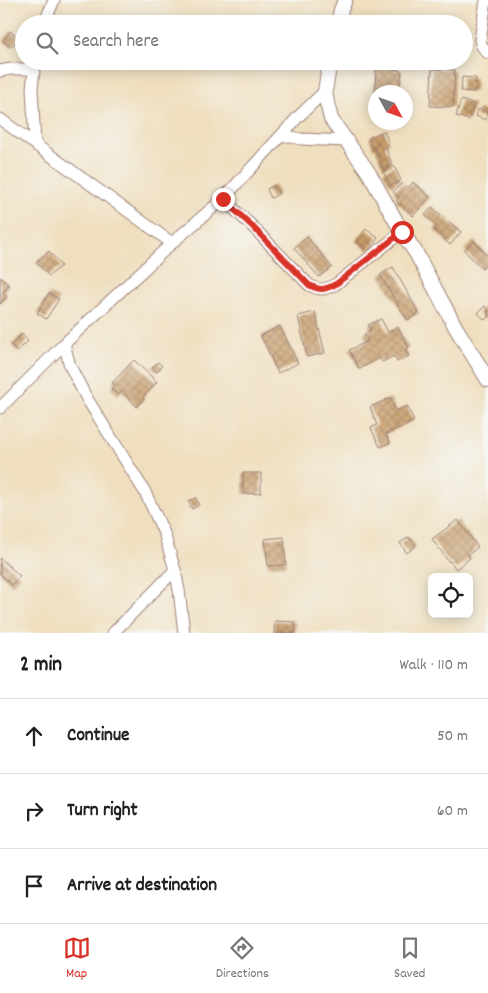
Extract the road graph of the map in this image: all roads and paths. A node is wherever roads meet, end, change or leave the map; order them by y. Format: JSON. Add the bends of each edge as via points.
{"nodes":[{"id":1,"x":54,"y":0,"type":"edge"},
{"id":2,"x":345,"y":0,"type":"edge"},
{"id":3,"x":486,"y":0,"type":"edge"},
{"id":4,"x":48,"y":15,"type":"edge"},
{"id":5,"x":340,"y":15,"type":"edge"},
{"id":6,"x":488,"y":53,"type":"edge"},
{"id":7,"x":15,"y":68,"type":"edge"},
{"id":8,"x":34,"y":70,"type":"edge"},
{"id":9,"x":328,"y":70,"type":"edge"},
{"id":10,"x":0,"y":71,"type":"edge"},
{"id":11,"x":325,"y":91,"type":"junction"},
{"id":12,"x":0,"y":119,"type":"edge"},
{"id":13,"x":282,"y":135,"type":"junction"},
{"id":14,"x":347,"y":141,"type":"junction"},
{"id":15,"x":35,"y":144,"type":"junction"},
{"id":16,"x":223,"y":199,"type":"junction"},
{"id":17,"x":402,"y":232,"type":"junction"},
{"id":18,"x":172,"y":243,"type":"junction"},
{"id":19,"x":64,"y":344,"type":"junction"},
{"id":20,"x":488,"y":380,"type":"edge"},
{"id":21,"x":0,"y":408,"type":"edge"},
{"id":22,"x":175,"y":570,"type":"junction"},
{"id":23,"x":112,"y":633,"type":"edge"},
{"id":24,"x":184,"y":633,"type":"edge"}],
"edges":[{"from":1,"to":4,"type":"street"},
{"from":2,"to":5,"type":"street"},
{"from":3,"to":6,"type":"street","via":[[480,40]]},
{"from":7,"to":10,"type":"street"},
{"from":8,"to":15,"type":"street"},
{"from":9,"to":11,"type":"street"},
{"from":11,"to":13,"type":"street"},
{"from":11,"to":14,"type":"street","via":[[331,119]]},
{"from":12,"to":15,"type":"street"},
{"from":13,"to":14,"type":"street"},
{"from":13,"to":16,"type":"street"},
{"from":14,"to":17,"type":"street","via":[[369,172]]},
{"from":15,"to":18,"type":"street"},
{"from":16,"to":17,"type":"street","via":[[309,285],[318,290],[336,284]]},
{"from":16,"to":18,"type":"street"},
{"from":17,"to":20,"type":"street"},
{"from":18,"to":19,"type":"street"},
{"from":19,"to":21,"type":"street"},
{"from":19,"to":22,"type":"street","via":[[70,366],[86,397],[145,492],[164,533]]},
{"from":22,"to":23,"type":"street"},
{"from":22,"to":24,"type":"street"}]}
